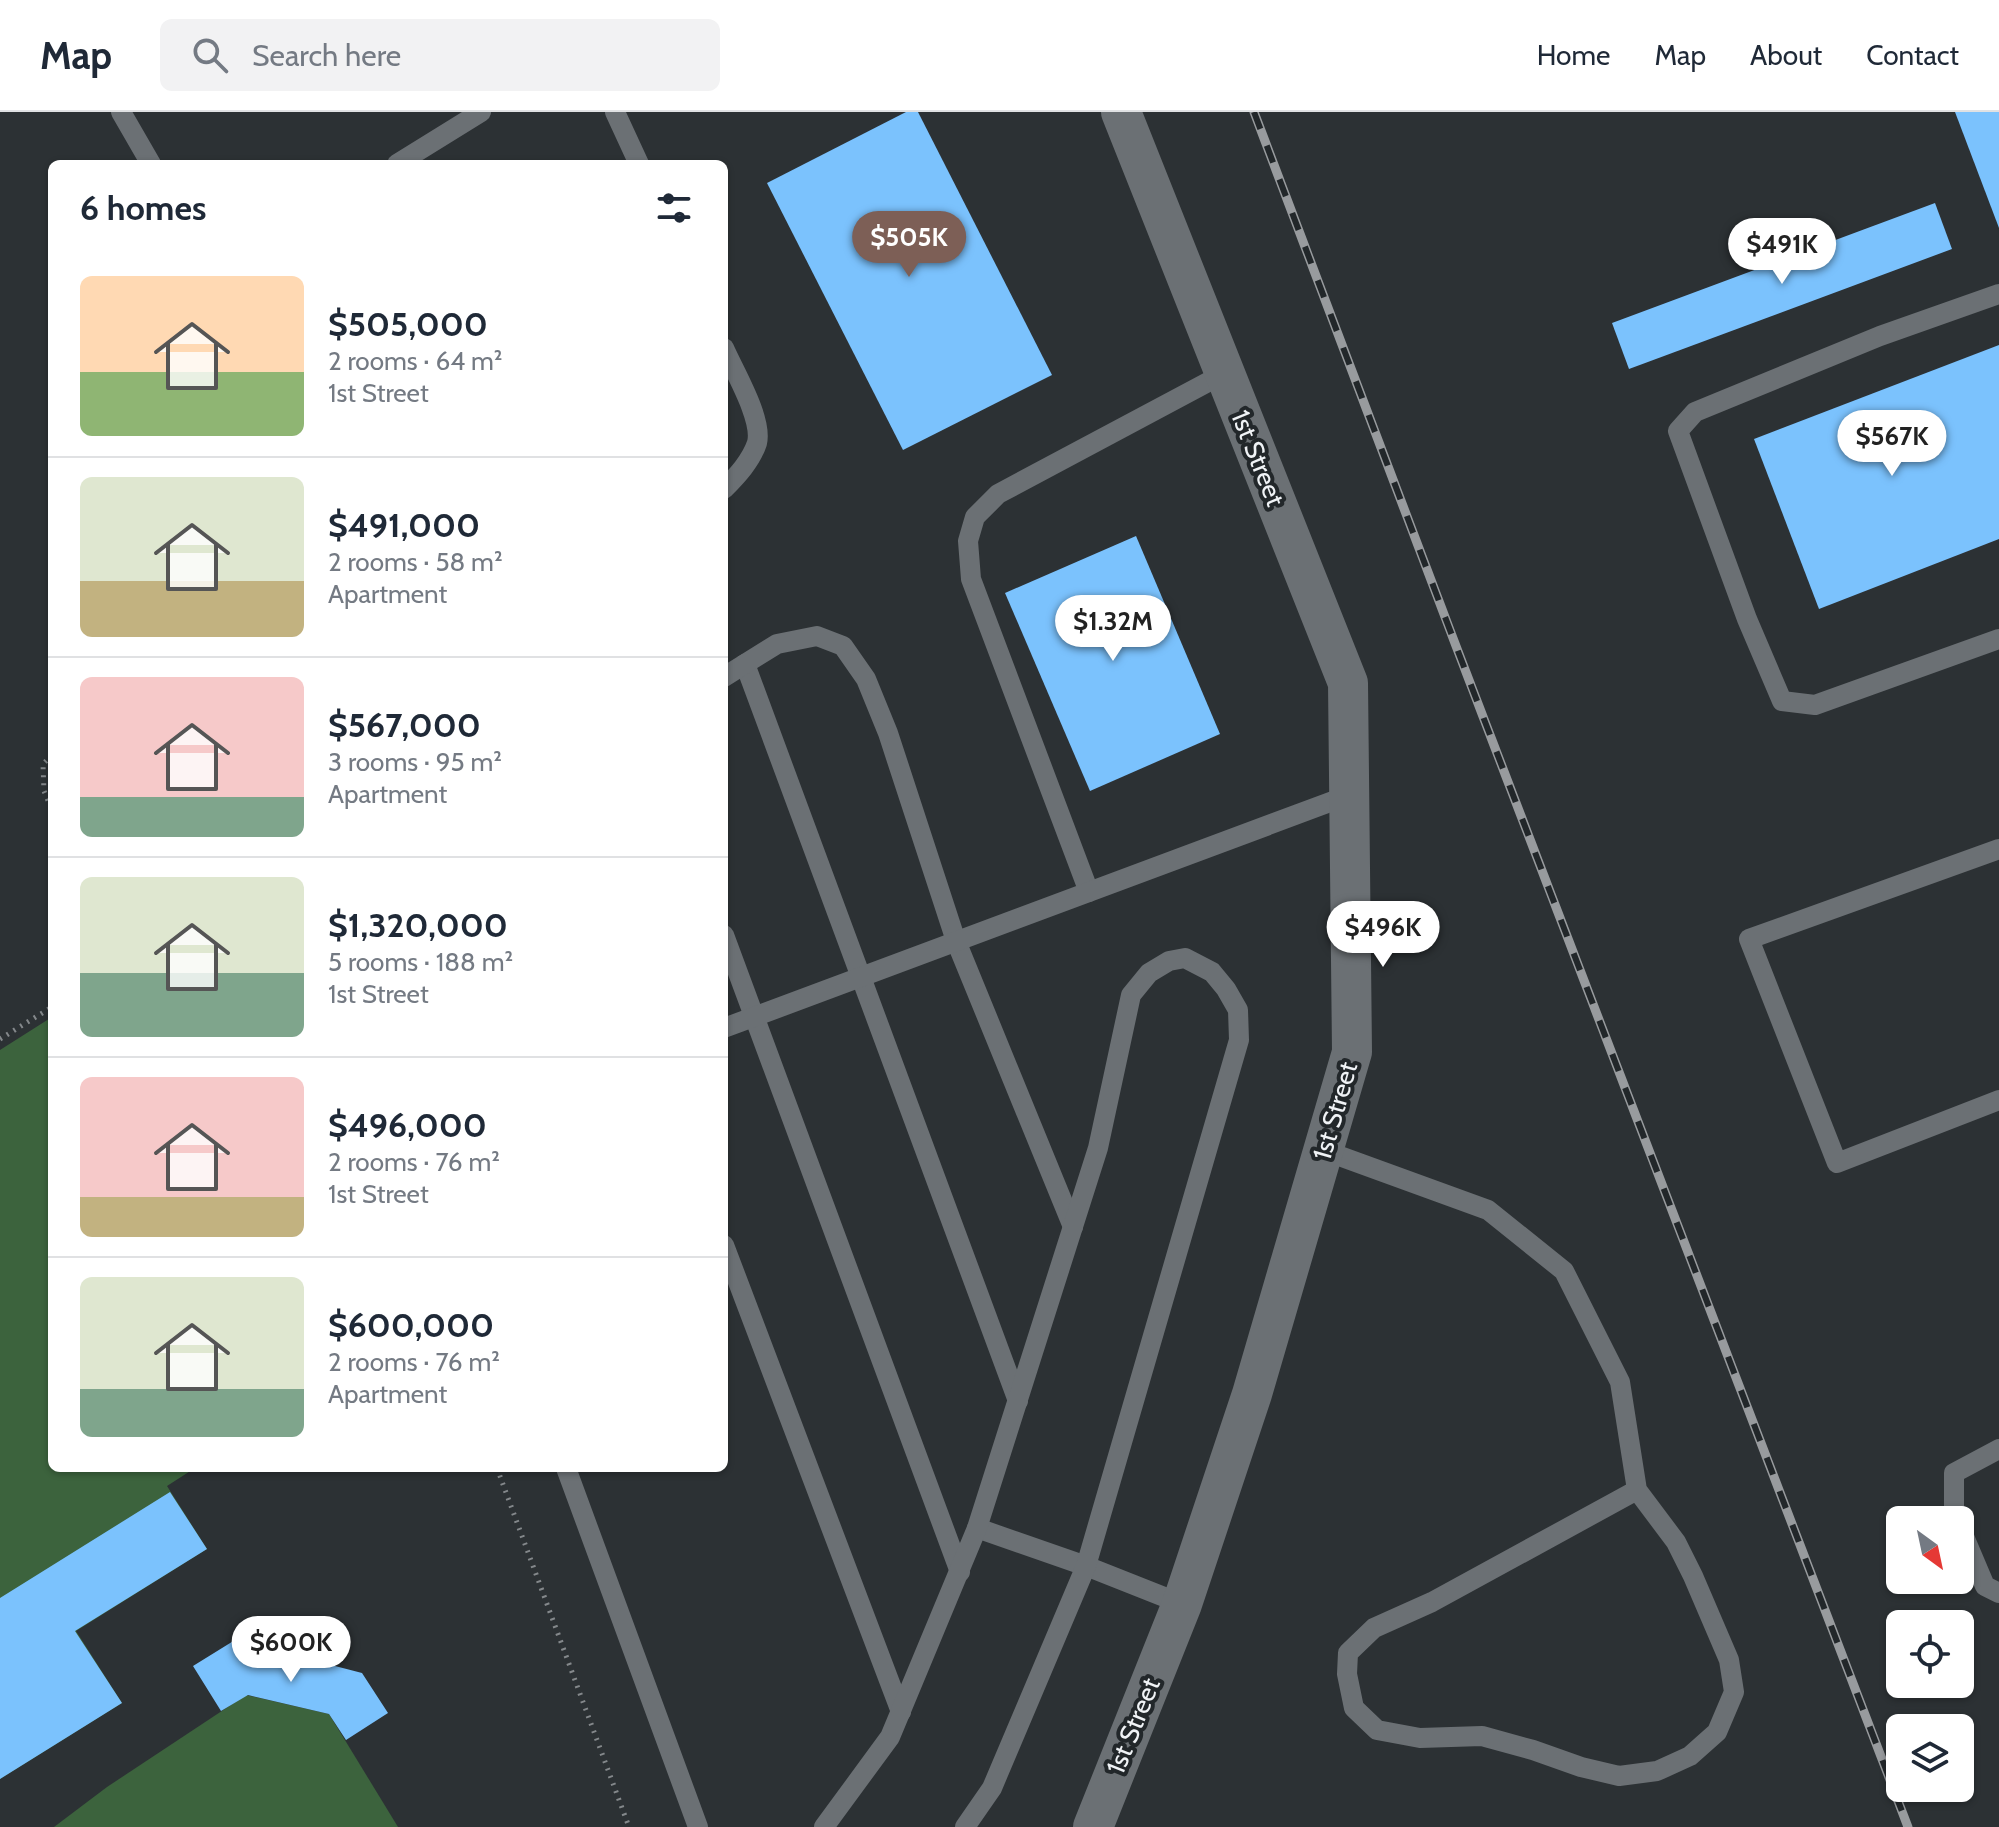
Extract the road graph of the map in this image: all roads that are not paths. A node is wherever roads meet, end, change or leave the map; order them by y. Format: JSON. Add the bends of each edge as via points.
{"nodes":[{"id":1,"x":121,"y":112,"type":"edge"},
{"id":2,"x":481,"y":112,"type":"edge"},
{"id":3,"x":615,"y":112,"type":"edge"},
{"id":4,"x":1121,"y":112,"type":"edge"},
{"id":5,"x":149,"y":160,"type":"edge"},
{"id":6,"x":403,"y":160,"type":"edge"},
{"id":7,"x":637,"y":160,"type":"edge"},
{"id":8,"x":1999,"y":294,"type":"edge"},
{"id":9,"x":728,"y":357,"type":"edge"},
{"id":10,"x":1225,"y":373,"type":"junction"},
{"id":11,"x":728,"y":485,"type":"edge"},
{"id":12,"x":1999,"y":639,"type":"edge"},
{"id":13,"x":745,"y":664,"type":"junction"},
{"id":14,"x":728,"y":675,"type":"edge"},
{"id":15,"x":1349,"y":795,"type":"junction"},
{"id":16,"x":1999,"y":849,"type":"edge"},
{"id":17,"x":1089,"y":892,"type":"junction"},
{"id":18,"x":956,"y":941,"type":"junction"},
{"id":19,"x":728,"y":946,"type":"edge"},
{"id":20,"x":861,"y":977,"type":"junction"},
{"id":21,"x":754,"y":1017,"type":"junction"},
{"id":22,"x":728,"y":1027,"type":"edge"},
{"id":23,"x":1999,"y":1100,"type":"edge"},
{"id":24,"x":1323,"y":1150,"type":"junction"},
{"id":25,"x":1073,"y":1227,"type":"junction"},
{"id":26,"x":728,"y":1256,"type":"edge"},
{"id":27,"x":1018,"y":1401,"type":"junction"},
{"id":28,"x":1999,"y":1449,"type":"edge"},
{"id":29,"x":567,"y":1472,"type":"edge"},
{"id":30,"x":1637,"y":1490,"type":"junction"},
{"id":31,"x":1954,"y":1506,"type":"edge"},
{"id":32,"x":977,"y":1528,"type":"junction"},
{"id":33,"x":1974,"y":1560,"type":"edge"},
{"id":34,"x":1086,"y":1566,"type":"junction"},
{"id":35,"x":960,"y":1572,"type":"junction"},
{"id":36,"x":1999,"y":1593,"type":"edge"},
{"id":37,"x":1182,"y":1604,"type":"junction"},
{"id":38,"x":901,"y":1712,"type":"junction"},
{"id":39,"x":698,"y":1827,"type":"edge"},
{"id":40,"x":824,"y":1827,"type":"edge"},
{"id":41,"x":965,"y":1827,"type":"edge"},
{"id":42,"x":1093,"y":1827,"type":"edge"}],
"edges":[{"from":1,"to":5,"type":"lane"},
{"from":2,"to":6,"type":"lane"},
{"from":3,"to":7,"type":"lane"},
{"from":4,"to":10,"type":"street","name":"1st Street"},
{"from":8,"to":12,"type":"lane","via":[[1695,412],[1678,431],[1782,701],[1815,705]]},
{"from":9,"to":11,"type":"lane","via":[[756,418],[757,442]]},
{"from":10,"to":15,"type":"street","name":"1st Street","via":[[1348,683]]},
{"from":10,"to":17,"type":"lane","via":[[998,494],[975,517],[968,541],[971,579]]},
{"from":13,"to":14,"type":"lane"},
{"from":13,"to":18,"type":"lane","via":[[777,644],[817,636],[843,646],[866,679],[888,733]]},
{"from":13,"to":20,"type":"lane"},
{"from":15,"to":17,"type":"lane"},
{"from":15,"to":24,"type":"street","name":"1st Street","via":[[1352,1052]]},
{"from":16,"to":23,"type":"lane","via":[[1749,939],[1837,1163]]},
{"from":17,"to":18,"type":"lane"},
{"from":18,"to":20,"type":"lane"},
{"from":18,"to":25,"type":"lane"},
{"from":19,"to":21,"type":"lane"},
{"from":20,"to":21,"type":"lane"},
{"from":20,"to":27,"type":"lane"},
{"from":21,"to":22,"type":"lane"},
{"from":21,"to":35,"type":"lane"},
{"from":24,"to":30,"type":"lane","via":[[1488,1210],[1564,1271],[1620,1382]]},
{"from":24,"to":37,"type":"street","name":"1st Street","via":[[1252,1394]]},
{"from":25,"to":27,"type":"lane"},
{"from":25,"to":34,"type":"lane","via":[[1098,1148],[1131,995],[1149,973],[1185,958],[1212,972],[1226,989],[1238,1010],[1239,1040]]},
{"from":26,"to":38,"type":"lane"},
{"from":27,"to":32,"type":"lane"},
{"from":28,"to":31,"type":"lane","via":[[1954,1473]]},
{"from":29,"to":39,"type":"lane"},
{"from":30,"to":30,"type":"lane","via":[[1676,1542],[1729,1660],[1734,1692],[1717,1732],[1690,1756],[1657,1771],[1619,1776],[1482,1736],[1420,1738],[1377,1730],[1354,1708],[1348,1653],[1374,1628]]},
{"from":32,"to":34,"type":"lane"},
{"from":32,"to":35,"type":"lane"},
{"from":33,"to":36,"type":"lane","via":[[1985,1586]]},
{"from":34,"to":37,"type":"lane"},
{"from":34,"to":41,"type":"lane","via":[[992,1788]]},
{"from":35,"to":38,"type":"lane"},
{"from":37,"to":42,"type":"street","name":"1st Street"},
{"from":38,"to":40,"type":"lane","via":[[890,1737]]}]}
